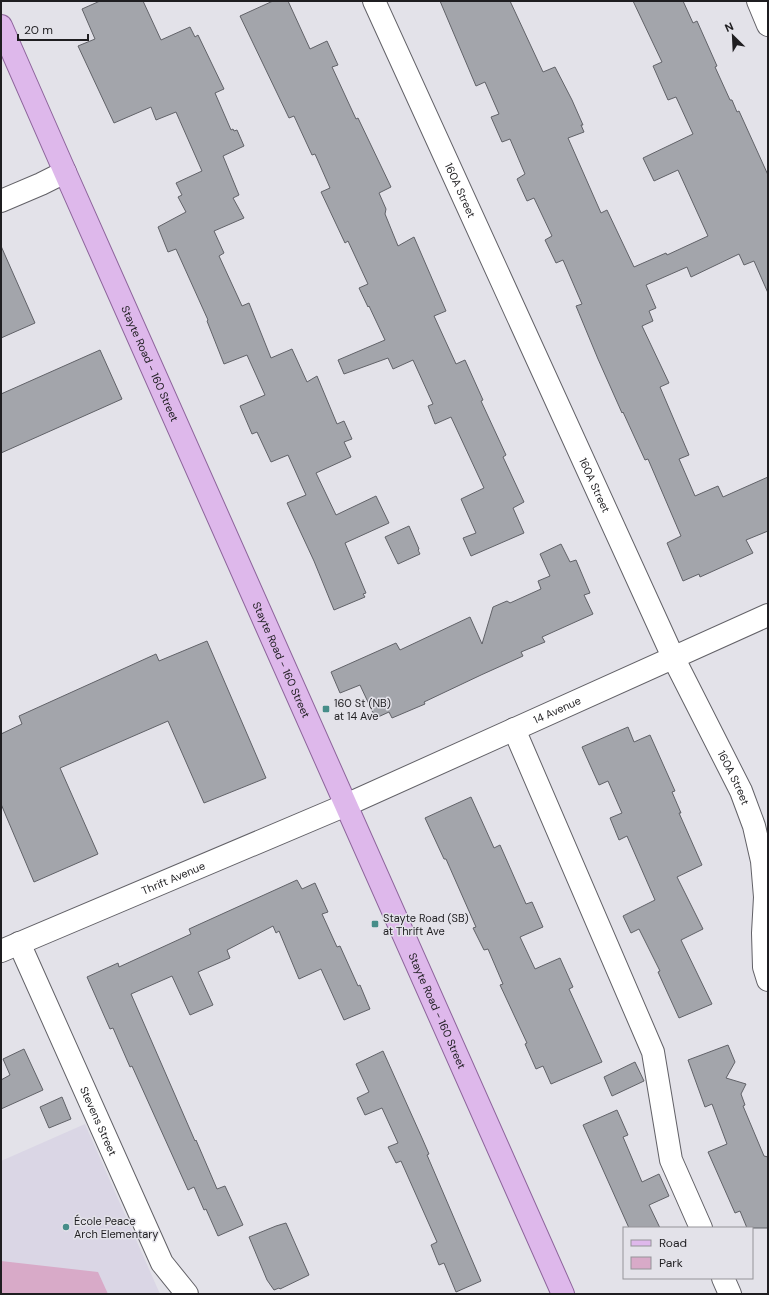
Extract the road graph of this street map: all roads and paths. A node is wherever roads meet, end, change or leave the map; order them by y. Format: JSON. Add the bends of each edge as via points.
{"nodes":[{"id":1,"x":374,"y":1,"type":"edge"},
{"id":2,"x":758,"y":1,"type":"edge"},
{"id":3,"x":768,"y":25,"type":"edge"},
{"id":4,"x":1,"y":26,"type":"edge"},
{"id":5,"x":65,"y":172,"type":"junction"},
{"id":6,"x":1,"y":201,"type":"edge"},
{"id":7,"x":768,"y":615,"type":"edge"},
{"id":8,"x":673,"y":658,"type":"junction"},
{"id":9,"x":514,"y":729,"type":"junction"},
{"id":10,"x":346,"y":805,"type":"junction"},
{"id":11,"x":10,"y":947,"type":"edge"},
{"id":12,"x":768,"y":980,"type":"edge"},
{"id":13,"x":701,"y":1227,"type":"edge"},
{"id":14,"x":723,"y":1279,"type":"edge"},
{"id":15,"x":187,"y":1294,"type":"edge"},
{"id":16,"x":563,"y":1294,"type":"edge"},
{"id":17,"x":730,"y":1294,"type":"edge"}],
"edges":[{"from":1,"to":8,"type":"street","name":"160A Street"},
{"from":2,"to":3,"type":"street"},
{"from":4,"to":5,"type":"main road","name":"Stayte Road - 160 Street"},
{"from":5,"to":6,"type":"street"},
{"from":5,"to":10,"type":"main road","name":"Stayte Road - 160 Street"},
{"from":7,"to":8,"type":"street","name":"14 Avenue"},
{"from":8,"to":9,"type":"street","name":"14 Avenue"},
{"from":8,"to":12,"type":"street","name":"160A Street","via":[[741,792],[754,826],[762,861],[765,897],[764,967]]},
{"from":9,"to":10,"type":"street","name":"14 Avenue"},
{"from":9,"to":13,"type":"street","via":[[653,1052],[671,1160]]},
{"from":10,"to":11,"type":"street","name":"Thrift Avenue"},
{"from":10,"to":16,"type":"main road","name":"Stayte Road - 160 Street"},
{"from":11,"to":15,"type":"street","name":"Stevens Street","via":[[162,1263]]},
{"from":14,"to":17,"type":"street"}]}
